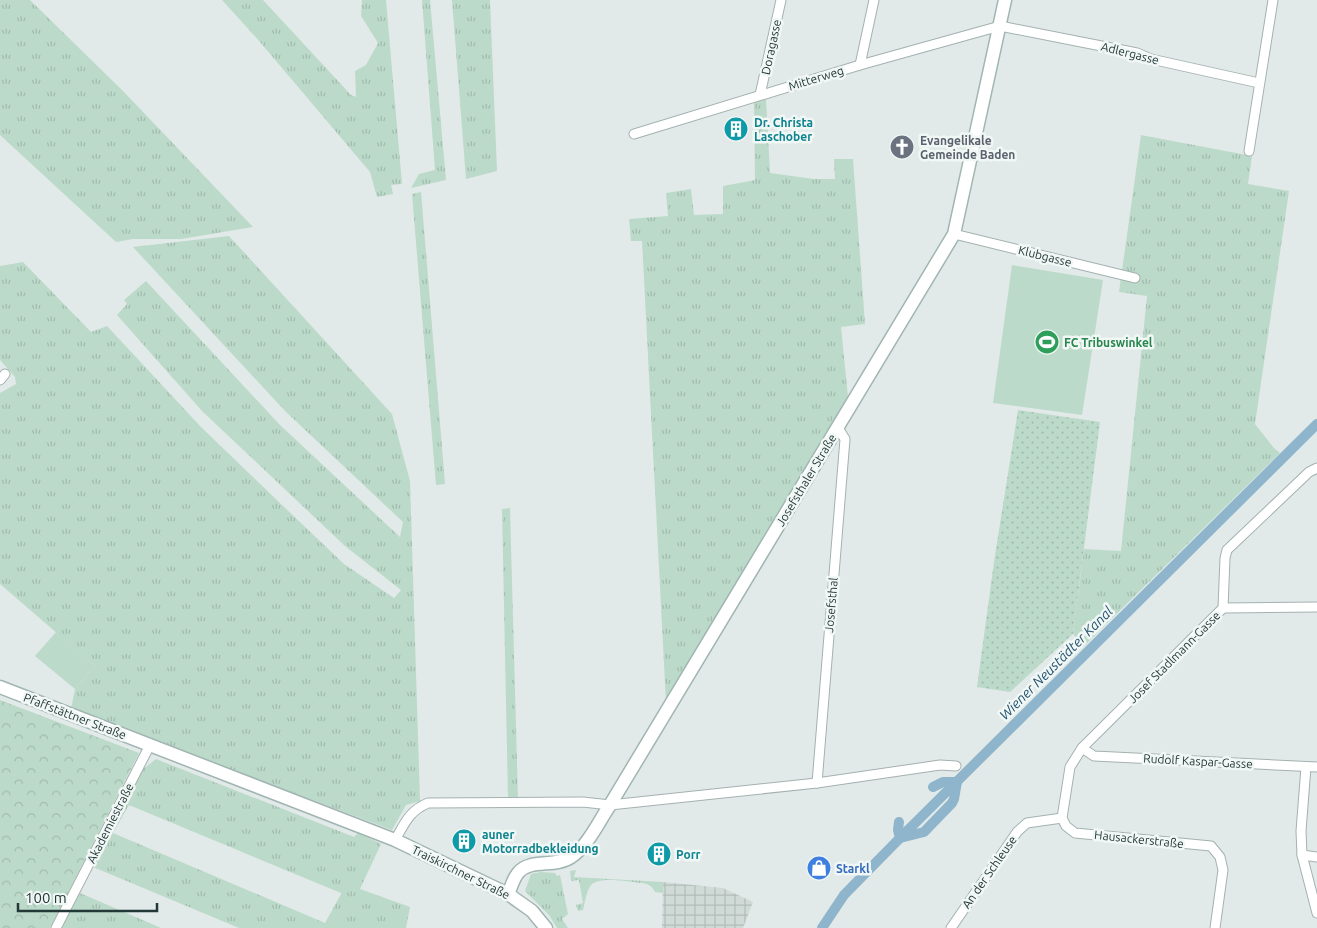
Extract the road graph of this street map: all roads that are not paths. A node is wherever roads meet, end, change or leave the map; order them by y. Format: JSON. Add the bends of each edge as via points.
{"nodes":[{"id":1,"x":781,"y":0,"type":"edge"},
{"id":2,"x":874,"y":0,"type":"edge"},
{"id":3,"x":1006,"y":0,"type":"edge"},
{"id":4,"x":1273,"y":0,"type":"edge"},
{"id":5,"x":1000,"y":26,"type":"junction"},
{"id":6,"x":860,"y":64,"type":"junction"},
{"id":7,"x":1259,"y":83,"type":"junction"},
{"id":8,"x":760,"y":95,"type":"junction"},
{"id":9,"x":634,"y":134,"type":"dead end"},
{"id":10,"x":1249,"y":151,"type":"dead end"},
{"id":11,"x":954,"y":234,"type":"junction"},
{"id":12,"x":1135,"y":278,"type":"dead end"},
{"id":13,"x":838,"y":428,"type":"junction"},
{"id":14,"x":1317,"y":468,"type":"edge"},
{"id":15,"x":1317,"y":607,"type":"edge"},
{"id":16,"x":1224,"y":608,"type":"junction"},
{"id":17,"x":0,"y":688,"type":"edge"},
{"id":18,"x":150,"y":745,"type":"junction"},
{"id":19,"x":1082,"y":748,"type":"junction"},
{"id":20,"x":956,"y":766,"type":"dead end"},
{"id":21,"x":1306,"y":767,"type":"junction"},
{"id":22,"x":1317,"y":768,"type":"edge"},
{"id":23,"x":817,"y":783,"type":"junction"},
{"id":24,"x":610,"y":804,"type":"junction"},
{"id":25,"x":1062,"y":818,"type":"junction"},
{"id":26,"x":395,"y":840,"type":"junction"},
{"id":27,"x":1302,"y":855,"type":"junction"},
{"id":28,"x":1317,"y":857,"type":"edge"},
{"id":29,"x":508,"y":894,"type":"junction"},
{"id":30,"x":1317,"y":913,"type":"edge"},
{"id":31,"x":56,"y":928,"type":"edge"},
{"id":32,"x":546,"y":928,"type":"edge"},
{"id":33,"x":951,"y":928,"type":"edge"},
{"id":34,"x":1215,"y":928,"type":"edge"}],
"edges":[{"from":1,"to":8,"type":"street","name":"Doragasse"},
{"from":2,"to":6,"type":"street"},
{"from":3,"to":5,"type":"street","name":"Josefsthaler Straße"},
{"from":4,"to":7,"type":"street"},
{"from":5,"to":6,"type":"street","name":"Mitterweg"},
{"from":5,"to":7,"type":"street","name":"Adlergasse","via":[[1137,53],[1151,60]]},
{"from":5,"to":11,"type":"street","name":"Josefsthaler Straße"},
{"from":6,"to":8,"type":"street","name":"Mitterweg"},
{"from":7,"to":10,"type":"street"},
{"from":8,"to":9,"type":"street","name":"Mitterweg"},
{"from":11,"to":12,"type":"street","name":"Klubgasse"},
{"from":11,"to":13,"type":"street","name":"Josefsthaler Straße"},
{"from":13,"to":23,"type":"street","name":"Josefsthal","via":[[845,439]]},
{"from":13,"to":24,"type":"street","name":"Josefsthaler Straße"},
{"from":14,"to":16,"type":"street","name":"Josef Stadlmann-Gasse","via":[[1227,550]]},
{"from":15,"to":16,"type":"street"},
{"from":16,"to":19,"type":"street","name":"Josef Stadlmann-Gasse"},
{"from":17,"to":18,"type":"street","name":"Pfaffstättner Straße"},
{"from":18,"to":26,"type":"street","name":"Pfaffstättner Straße"},
{"from":18,"to":31,"type":"street","name":"Akademiestraße"},
{"from":19,"to":21,"type":"street","name":"Rudolf Kaspar-Gasse","via":[[1094,756]]},
{"from":19,"to":25,"type":"street","via":[[1070,766]]},
{"from":20,"to":23,"type":"street"},
{"from":21,"to":22,"type":"street","name":"Rudolf Kaspar-Gasse"},
{"from":21,"to":27,"type":"street"},
{"from":23,"to":24,"type":"street"},
{"from":24,"to":26,"type":"street","via":[[428,803],[416,808]]},
{"from":24,"to":29,"type":"street","name":"Josefsthaler Straße","via":[[572,857],[562,862],[524,868],[516,874]]},
{"from":25,"to":33,"type":"street","name":"An der Schleuse","via":[[1027,823],[1017,832]]},
{"from":25,"to":34,"type":"street","name":"Hausackerstraße","via":[[1075,833],[1211,846],[1220,857],[1224,870]]},
{"from":26,"to":29,"type":"street","name":"Traiskirchner Straße"},
{"from":27,"to":28,"type":"street"},
{"from":27,"to":30,"type":"street"},
{"from":29,"to":32,"type":"street","name":"Traiskirchner Straße","via":[[532,911]]}]}
